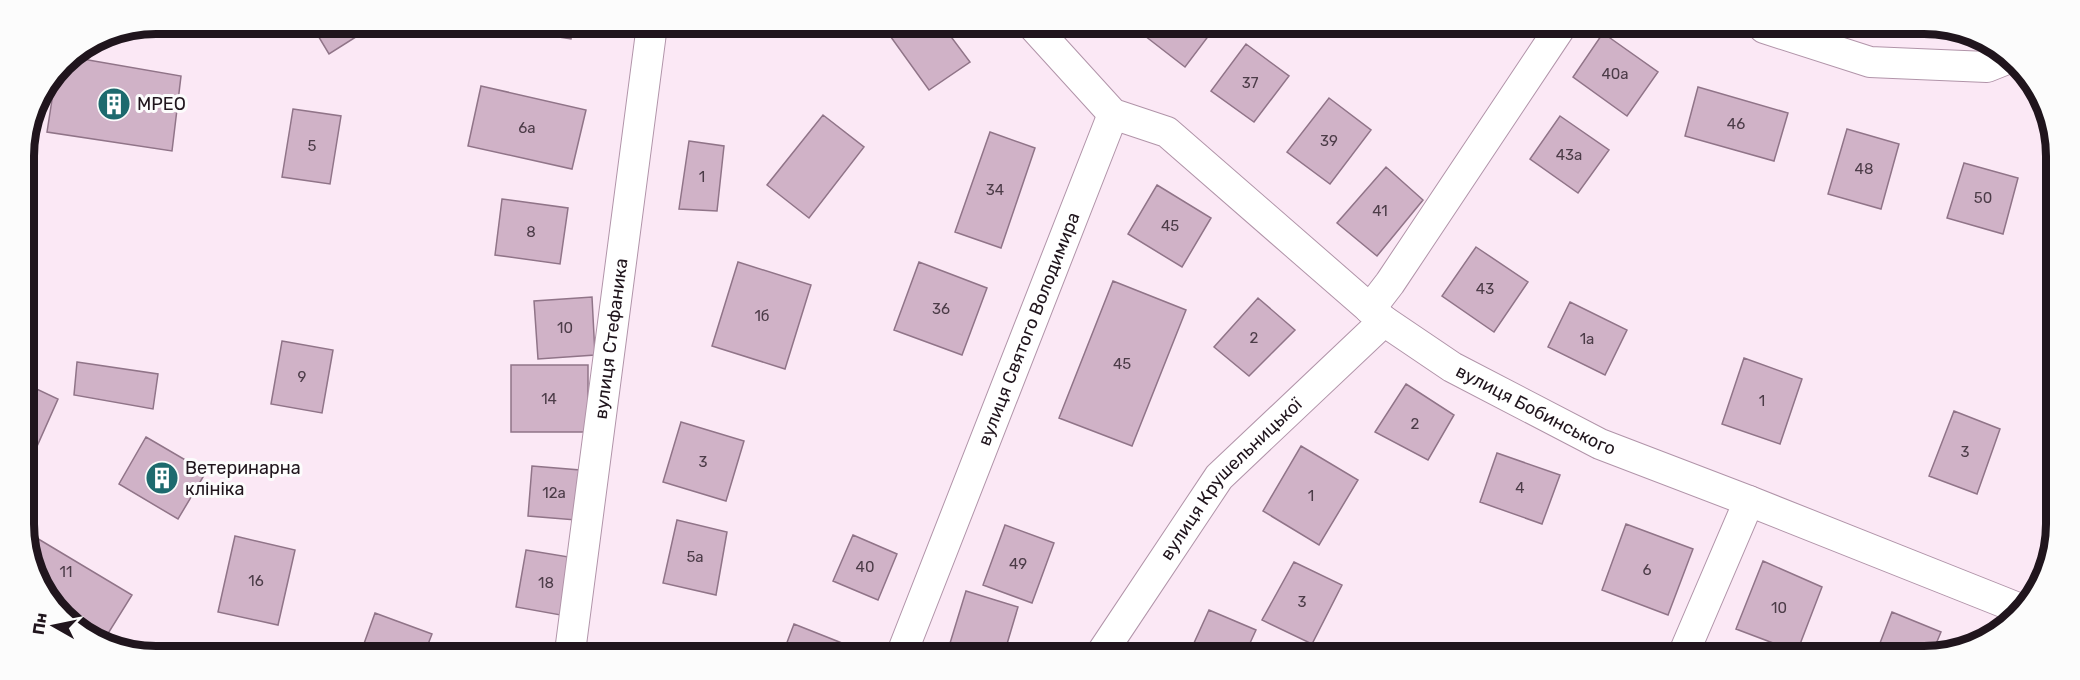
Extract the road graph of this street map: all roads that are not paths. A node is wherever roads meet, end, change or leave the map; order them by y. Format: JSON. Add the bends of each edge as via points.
{"nodes":[{"id":1,"x":651,"y":34,"type":"edge"},
{"id":2,"x":1040,"y":34,"type":"edge"},
{"id":3,"x":1556,"y":34,"type":"edge"},
{"id":4,"x":1783,"y":34,"type":"edge"},
{"id":5,"x":2000,"y":62,"type":"edge"},
{"id":6,"x":1113,"y":114,"type":"junction"},
{"id":7,"x":1377,"y":315,"type":"junction"},
{"id":8,"x":1749,"y":501,"type":"junction"},
{"id":9,"x":2013,"y":606,"type":"edge"},
{"id":10,"x":1107,"y":645,"type":"edge"},
{"id":11,"x":1687,"y":645,"type":"edge"},
{"id":12,"x":571,"y":646,"type":"edge"},
{"id":13,"x":905,"y":646,"type":"edge"}],
"edges":[{"from":1,"to":12,"type":"street","name":"вулиця Стефаника"},
{"from":2,"to":6,"type":"street"},
{"from":3,"to":7,"type":"street","name":"вулиця Крушельницької","via":[[1390,283]]},
{"from":4,"to":5,"type":"street","via":[[1870,62],[1987,67]]},
{"from":6,"to":7,"type":"street","name":"вулиця Бобинського","via":[[1167,132]]},
{"from":6,"to":13,"type":"street","name":"вулиця Святого Володимира"},
{"from":7,"to":8,"type":"street","name":"вулиця Бобинського","via":[[1452,367],[1599,444]]},
{"from":7,"to":10,"type":"street","name":"вулиця Крушельницької","via":[[1219,477]]},
{"from":8,"to":9,"type":"street","name":"вулиця Бобинського"},
{"from":8,"to":11,"type":"street"}]}
